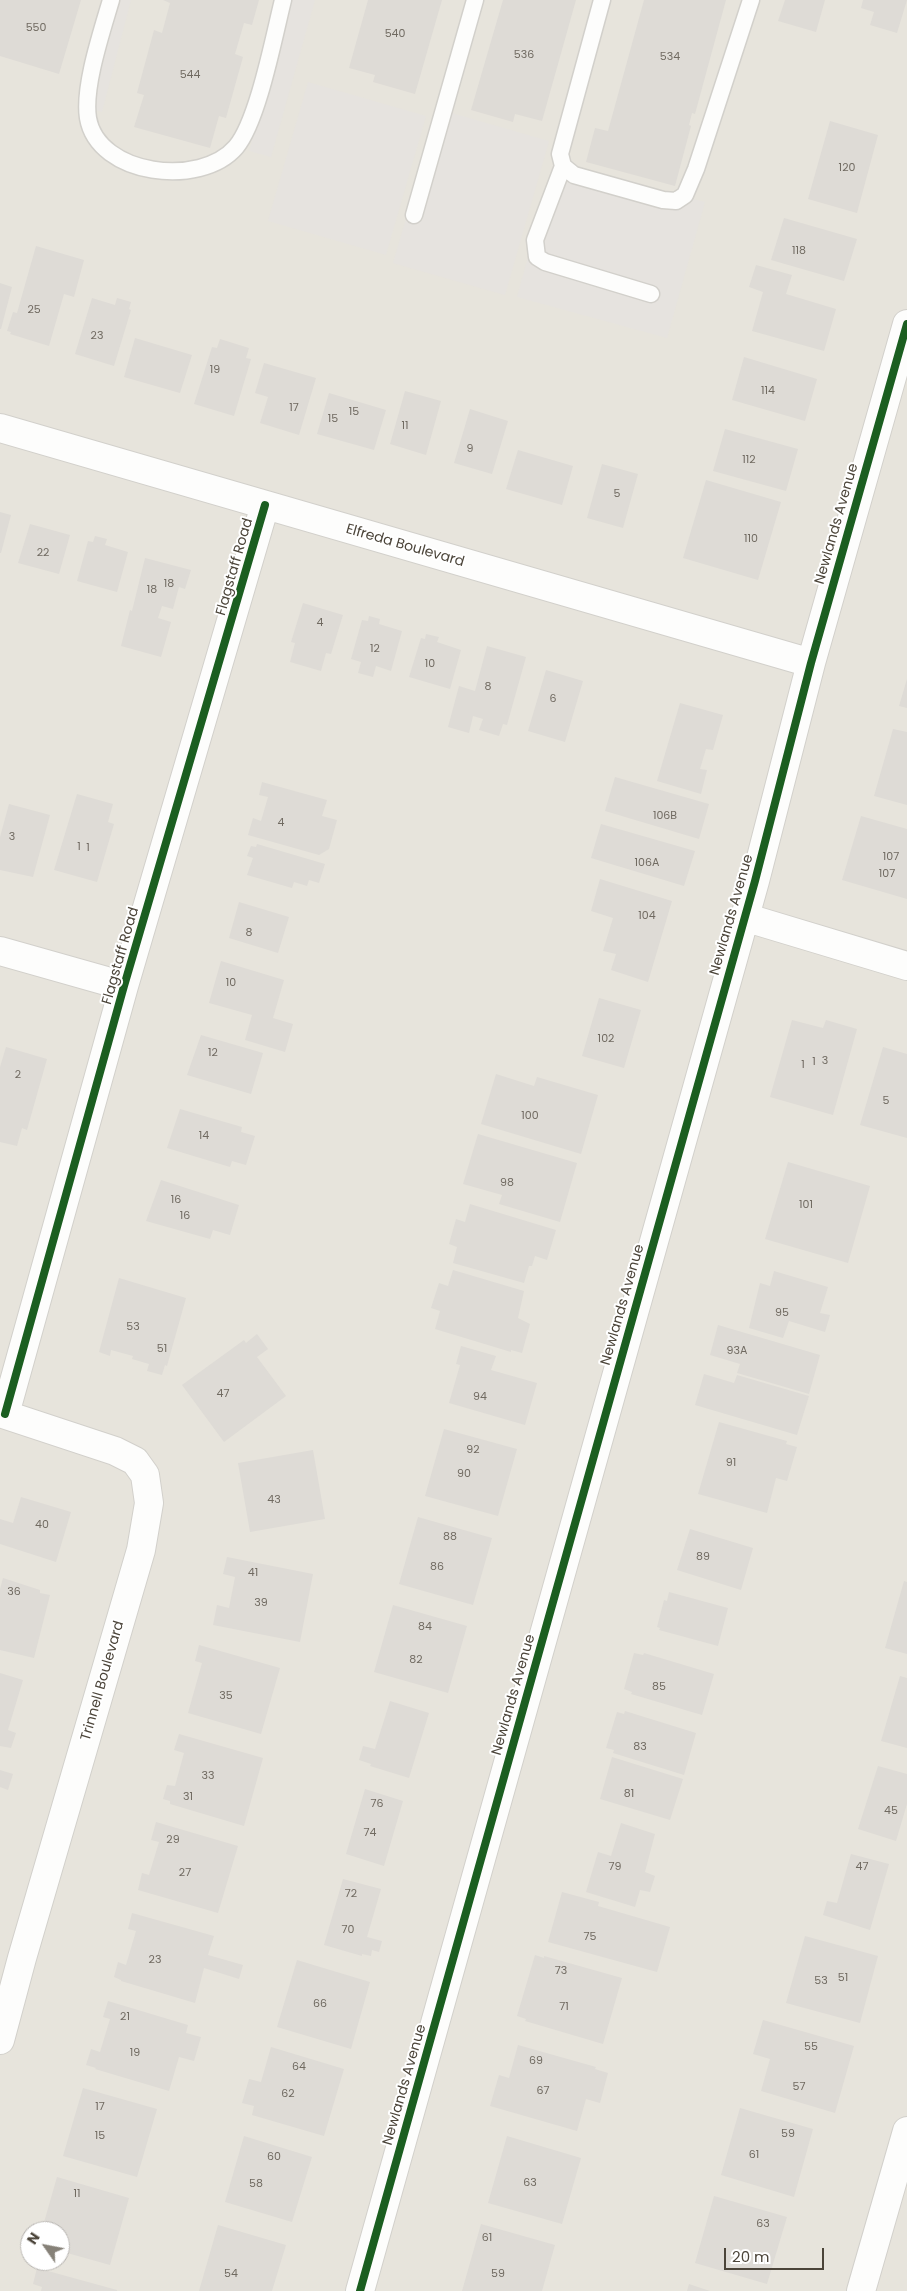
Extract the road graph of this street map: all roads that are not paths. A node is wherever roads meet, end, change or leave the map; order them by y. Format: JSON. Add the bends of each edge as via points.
{"nodes":[{"id":1,"x":111,"y":0,"type":"edge"},
{"id":2,"x":283,"y":0,"type":"edge"},
{"id":3,"x":475,"y":0,"type":"edge"},
{"id":4,"x":602,"y":0,"type":"edge"},
{"id":5,"x":751,"y":0,"type":"edge"},
{"id":6,"x":563,"y":166,"type":"junction"},
{"id":7,"x":414,"y":215,"type":"dead end"},
{"id":8,"x":651,"y":294,"type":"dead end"},
{"id":9,"x":907,"y":324,"type":"edge"},
{"id":10,"x":0,"y":428,"type":"edge"},
{"id":11,"x":265,"y":505,"type":"junction"},
{"id":12,"x":811,"y":663,"type":"junction"},
{"id":13,"x":744,"y":917,"type":"junction"},
{"id":14,"x":0,"y":951,"type":"edge"},
{"id":15,"x":907,"y":966,"type":"edge"},
{"id":16,"x":124,"y":986,"type":"junction"},
{"id":17,"x":2,"y":1414,"type":"edge"},
{"id":18,"x":0,"y":2040,"type":"edge"},
{"id":19,"x":907,"y":2132,"type":"edge"},
{"id":20,"x":360,"y":2291,"type":"edge"},
{"id":21,"x":862,"y":2291,"type":"edge"}],
"edges":[{"from":1,"to":2,"type":"lane","via":[[90,86],[88,119],[96,136],[111,154],[148,170],[174,173],[201,168],[236,147],[252,119]]},
{"from":3,"to":7,"type":"lane"},
{"from":4,"to":6,"type":"lane","via":[[565,131],[560,154]]},
{"from":5,"to":6,"type":"lane","via":[[685,195],[676,202],[663,200],[574,175]]},
{"from":6,"to":8,"type":"lane","via":[[535,240],[537,257]]},
{"from":9,"to":12,"type":"street","name":"Newlands Avenue"},
{"from":10,"to":11,"type":"street","name":"Elfreda Boulevard"},
{"from":11,"to":12,"type":"street","name":"Elfreda Boulevard"},
{"from":11,"to":16,"type":"street","name":"Flagstaff Road"},
{"from":12,"to":13,"type":"street","name":"Newlands Avenue"},
{"from":13,"to":15,"type":"street"},
{"from":13,"to":20,"type":"street","name":"Newlands Avenue"},
{"from":14,"to":16,"type":"street"},
{"from":16,"to":17,"type":"street","name":"Flagstaff Road"},
{"from":17,"to":18,"type":"street","name":"Trinnell Boulevard","via":[[115,1451],[135,1461],[145,1474],[150,1503],[141,1550]]},
{"from":19,"to":21,"type":"street"}]}
